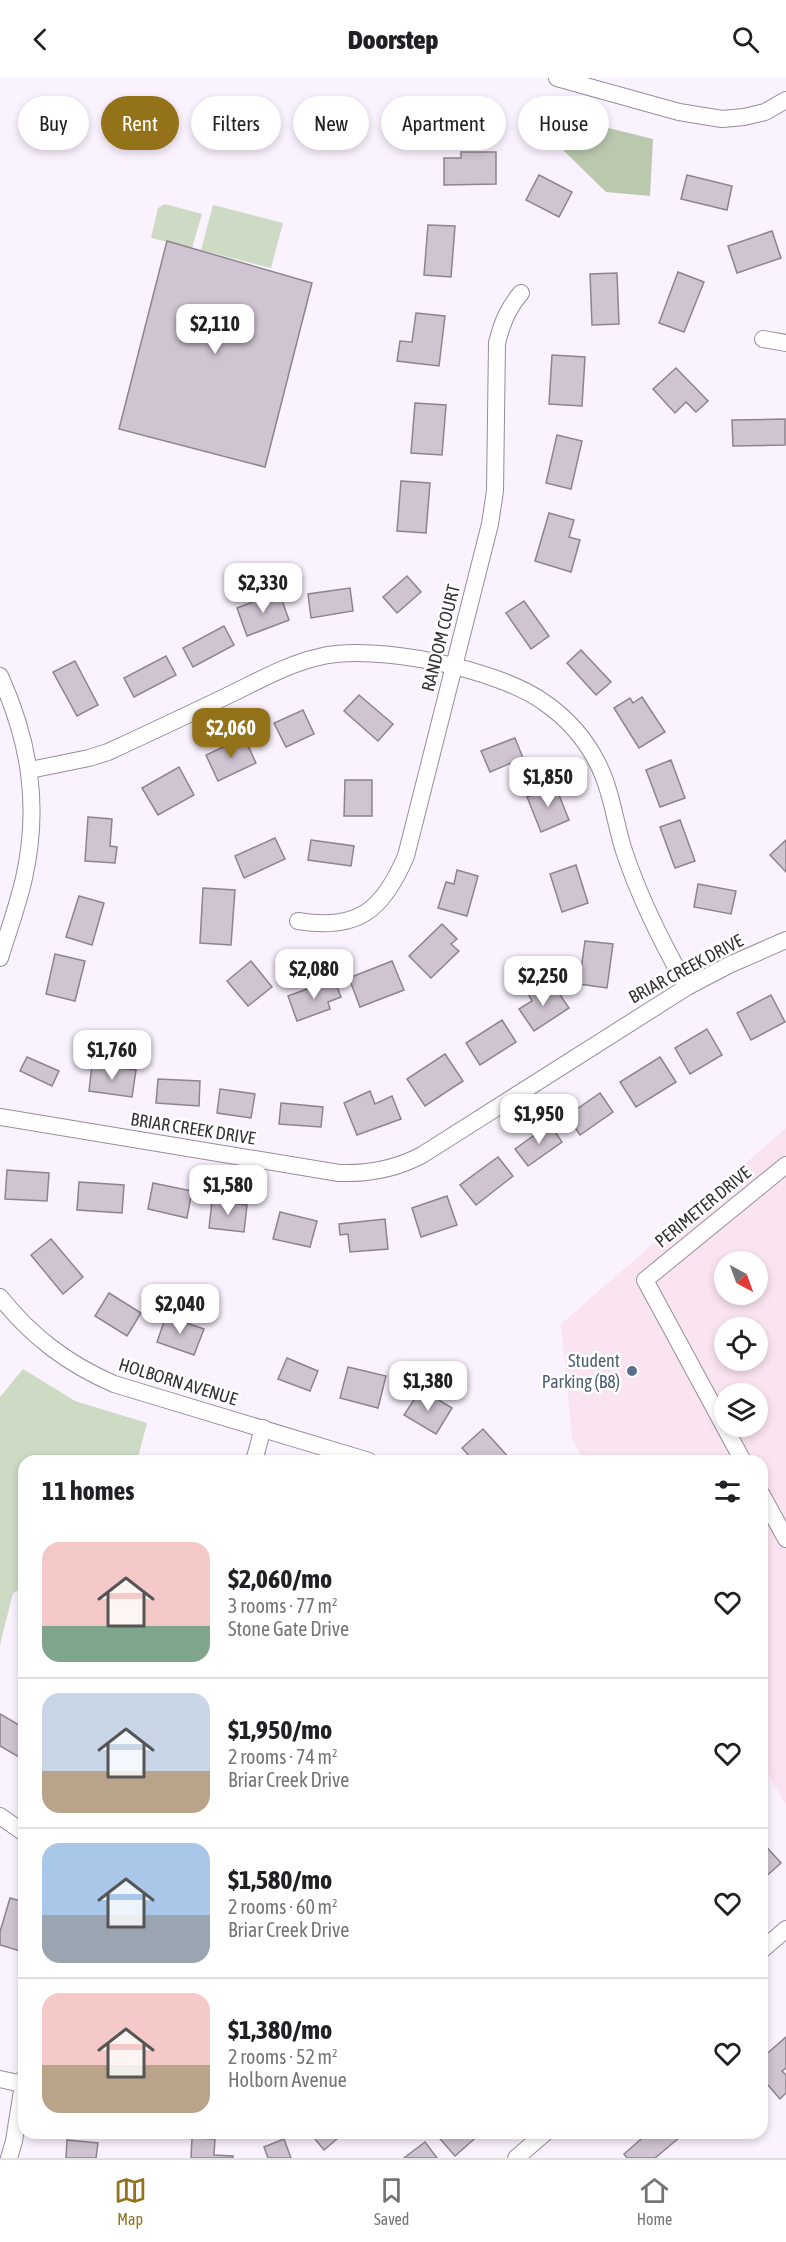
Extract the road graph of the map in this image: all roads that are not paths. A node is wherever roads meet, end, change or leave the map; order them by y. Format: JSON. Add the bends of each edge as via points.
{"nodes":[{"id":1,"x":557,"y":78,"type":"edge"},
{"id":2,"x":786,"y":100,"type":"edge"},
{"id":3,"x":521,"y":292,"type":"dead end"},
{"id":4,"x":763,"y":339,"type":"dead end"},
{"id":5,"x":786,"y":343,"type":"edge"},
{"id":6,"x":454,"y":667,"type":"junction"},
{"id":7,"x":0,"y":676,"type":"edge"},
{"id":8,"x":30,"y":770,"type":"junction"},
{"id":9,"x":298,"y":921,"type":"dead end"},
{"id":10,"x":786,"y":940,"type":"edge"},
{"id":11,"x":0,"y":958,"type":"edge"},
{"id":12,"x":687,"y":987,"type":"junction"},
{"id":13,"x":0,"y":1117,"type":"edge"},
{"id":14,"x":786,"y":1165,"type":"edge"},
{"id":15,"x":0,"y":1297,"type":"edge"},
{"id":16,"x":263,"y":1428,"type":"junction"},
{"id":17,"x":256,"y":1455,"type":"edge"},
{"id":18,"x":350,"y":1455,"type":"edge"},
{"id":19,"x":740,"y":1455,"type":"edge"},
{"id":20,"x":768,"y":1506,"type":"edge"},
{"id":21,"x":786,"y":1539,"type":"edge"},
{"id":22,"x":0,"y":1816,"type":"edge"},
{"id":23,"x":18,"y":1829,"type":"edge"},
{"id":24,"x":786,"y":1929,"type":"edge"},
{"id":25,"x":768,"y":1945,"type":"edge"},
{"id":26,"x":0,"y":2079,"type":"edge"},
{"id":27,"x":18,"y":2081,"type":"edge"},
{"id":28,"x":18,"y":2114,"type":"edge"},
{"id":29,"x":538,"y":2139,"type":"edge"},
{"id":30,"x":9,"y":2158,"type":"edge"},
{"id":31,"x":516,"y":2158,"type":"edge"}],
"edges":[{"from":1,"to":2,"type":"street","via":[[679,112],[722,119],[765,112]]},
{"from":3,"to":6,"type":"street","name":"RANDOM COURT","via":[[503,322],[497,343],[495,491]]},
{"from":4,"to":5,"type":"street"},
{"from":6,"to":8,"type":"street","via":[[381,653],[320,656],[288,666],[108,752]]},
{"from":6,"to":9,"type":"street","name":"RANDOM COURT","via":[[406,856],[397,877],[384,896],[356,919],[320,925]]},
{"from":6,"to":12,"type":"street","via":[[487,676],[544,702],[585,742],[608,788],[639,894]]},
{"from":7,"to":8,"type":"street","via":[[23,735]]},
{"from":8,"to":11,"type":"street","via":[[30,842],[24,879]]},
{"from":10,"to":12,"type":"street","name":"BRIAR CREEK DRIVE"},
{"from":12,"to":13,"type":"street","name":"BRIAR CREEK DRIVE","via":[[422,1155],[377,1171],[339,1173]]},
{"from":14,"to":19,"type":"street","name":"PERIMETER DRIVE","via":[[645,1280]]},
{"from":15,"to":16,"type":"street","name":"HOLBORN AVENUE","via":[[38,1339],[88,1372],[114,1384]]},
{"from":16,"to":17,"type":"street"},
{"from":16,"to":18,"type":"street","name":"HOLBORN AVENUE"},
{"from":20,"to":21,"type":"street"},
{"from":22,"to":23,"type":"street"},
{"from":24,"to":25,"type":"street"},
{"from":26,"to":27,"type":"street"},
{"from":28,"to":30,"type":"street"},
{"from":29,"to":31,"type":"street"}]}
